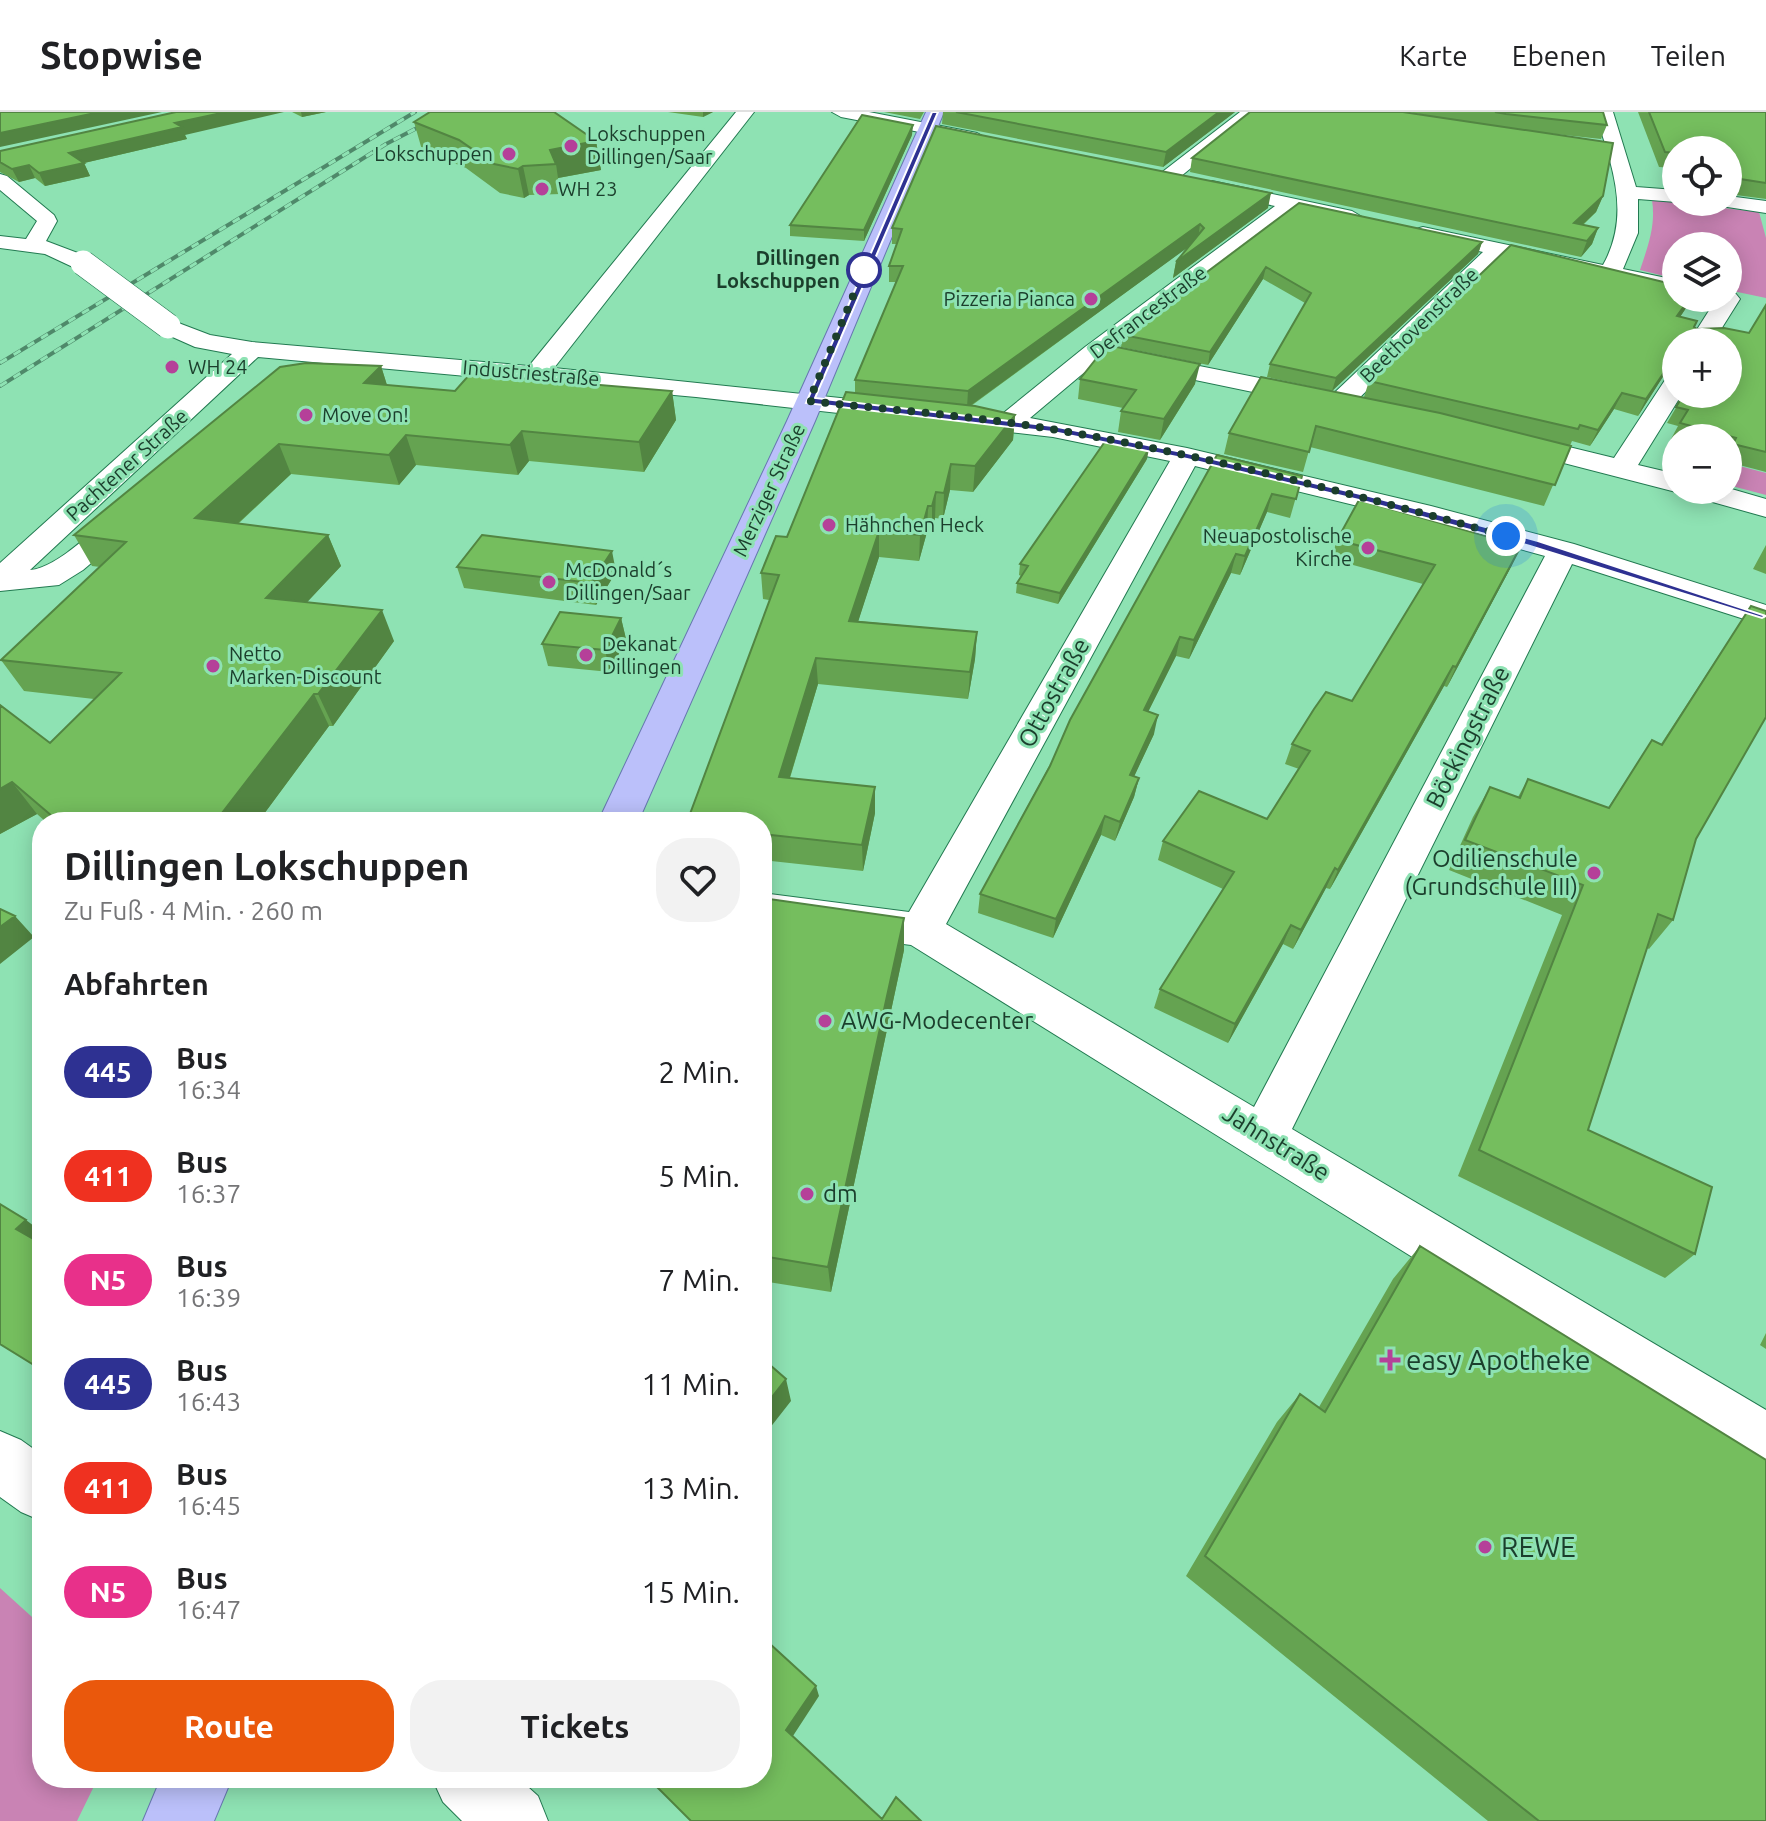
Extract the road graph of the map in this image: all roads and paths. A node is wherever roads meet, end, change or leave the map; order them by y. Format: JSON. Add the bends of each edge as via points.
{"nodes":[{"id":1,"x":745,"y":112,"type":"edge"},
{"id":2,"x":841,"y":112,"type":"edge"},
{"id":3,"x":1251,"y":112,"type":"edge"},
{"id":4,"x":1604,"y":112,"type":"edge"},
{"id":5,"x":931,"y":121,"type":"edge"},
{"id":6,"x":993,"y":141,"type":"edge"},
{"id":7,"x":0,"y":180,"type":"edge"},
{"id":8,"x":1628,"y":192,"type":"junction"},
{"id":9,"x":1662,"y":195,"type":"edge"},
{"id":10,"x":22,"y":198,"type":"junction"},
{"id":11,"x":1291,"y":204,"type":"junction"},
{"id":12,"x":1742,"y":204,"type":"edge"},
{"id":13,"x":1766,"y":207,"type":"edge"},
{"id":14,"x":1365,"y":220,"type":"edge"},
{"id":15,"x":1409,"y":230,"type":"edge"},
{"id":16,"x":0,"y":233,"type":"edge"},
{"id":17,"x":0,"y":242,"type":"edge"},
{"id":18,"x":33,"y":244,"type":"junction"},
{"id":19,"x":1499,"y":249,"type":"junction"},
{"id":20,"x":1610,"y":273,"type":"junction"},
{"id":21,"x":1662,"y":284,"type":"edge"},
{"id":22,"x":1742,"y":302,"type":"edge"},
{"id":23,"x":1753,"y":304,"type":"dead end"},
{"id":24,"x":252,"y":349,"type":"junction"},
{"id":25,"x":1094,"y":352,"type":"junction"},
{"id":26,"x":537,"y":373,"type":"junction"},
{"id":27,"x":309,"y":381,"type":"edge"},
{"id":28,"x":696,"y":389,"type":"junction"},
{"id":29,"x":809,"y":401,"type":"junction"},
{"id":30,"x":1340,"y":402,"type":"junction"},
{"id":31,"x":1662,"y":404,"type":"edge"},
{"id":32,"x":1371,"y":409,"type":"edge"},
{"id":33,"x":1008,"y":423,"type":"junction"},
{"id":34,"x":1486,"y":435,"type":"edge"},
{"id":35,"x":1182,"y":465,"type":"junction"},
{"id":36,"x":1621,"y":469,"type":"junction"},
{"id":37,"x":1662,"y":479,"type":"edge"},
{"id":38,"x":154,"y":495,"type":"edge"},
{"id":39,"x":1742,"y":501,"type":"edge"},
{"id":40,"x":1766,"y":508,"type":"edge"},
{"id":41,"x":1563,"y":551,"type":"junction"},
{"id":42,"x":0,"y":580,"type":"edge"},
{"id":43,"x":1766,"y":616,"type":"edge"},
{"id":44,"x":623,"y":812,"type":"edge"},
{"id":45,"x":772,"y":910,"type":"edge"},
{"id":46,"x":921,"y":930,"type":"junction"},
{"id":47,"x":1264,"y":1135,"type":"junction"},
{"id":48,"x":1766,"y":1443,"type":"edge"},
{"id":49,"x":0,"y":1461,"type":"edge"},
{"id":50,"x":32,"y":1484,"type":"edge"},
{"id":51,"x":193,"y":1788,"type":"edge"},
{"id":52,"x":478,"y":1788,"type":"edge"},
{"id":53,"x":178,"y":1821,"type":"edge"},
{"id":54,"x":513,"y":1821,"type":"edge"}],
"edges":[{"from":1,"to":26,"type":"street"},
{"from":2,"to":5,"type":"street"},
{"from":3,"to":11,"type":"street","via":[[1161,176]]},
{"from":4,"to":8,"type":"street","via":[[1609,150]]},
{"from":5,"to":6,"type":"street"},
{"from":5,"to":29,"type":"main road","name":"Merziger Straße"},
{"from":7,"to":10,"type":"street"},
{"from":8,"to":9,"type":"street"},
{"from":8,"to":20,"type":"street","via":[[1627,244]]},
{"from":10,"to":16,"type":"street","via":[[23,211]]},
{"from":10,"to":18,"type":"street","via":[[47,221]]},
{"from":11,"to":14,"type":"street"},
{"from":11,"to":25,"type":"street","name":"Defrancestraße"},
{"from":12,"to":13,"type":"street"},
{"from":15,"to":19,"type":"street"},
{"from":17,"to":18,"type":"street"},
{"from":18,"to":24,"type":"street","name":"Industriestraße","bridge":true,"via":[[83,263],[168,326],[204,342]]},
{"from":19,"to":20,"type":"street"},
{"from":19,"to":30,"type":"street","name":"Beethovenstraße"},
{"from":20,"to":21,"type":"street"},
{"from":22,"to":23,"type":"street"},
{"from":24,"to":26,"type":"street","name":"Industriestraße"},
{"from":24,"to":42,"type":"street","name":"Pachtener Straße"},
{"from":25,"to":30,"type":"street"},
{"from":25,"to":33,"type":"street","name":"Defrancestraße"},
{"from":26,"to":28,"type":"street","name":"Industriestraße"},
{"from":27,"to":28,"type":"street","via":[[648,410],[684,403]]},
{"from":28,"to":29,"type":"street","name":"Industriestraße"},
{"from":29,"to":33,"type":"street","name":"Industriestraße"},
{"from":29,"to":44,"type":"main road","name":"Merziger Straße"},
{"from":30,"to":32,"type":"street"},
{"from":31,"to":36,"type":"street"},
{"from":33,"to":35,"type":"street","name":"Industriestraße"},
{"from":34,"to":36,"type":"street"},
{"from":35,"to":41,"type":"street","name":"Industriestraße","via":[[1420,512]]},
{"from":35,"to":46,"type":"street","name":"Ottostraße"},
{"from":36,"to":37,"type":"street"},
{"from":38,"to":42,"type":"street","name":"Pachtener Straße","via":[[48,578]]},
{"from":39,"to":40,"type":"street"},
{"from":41,"to":43,"type":"street","name":"Industriestraße"},
{"from":41,"to":47,"type":"street","name":"Böckingstraße"},
{"from":45,"to":46,"type":"street","name":"Jahnstraße"},
{"from":46,"to":47,"type":"street","name":"Jahnstraße"},
{"from":47,"to":48,"type":"street","name":"Jahnstraße"},
{"from":49,"to":50,"type":"street"},
{"from":51,"to":53,"type":"main road"},
{"from":52,"to":54,"type":"street"}]}
